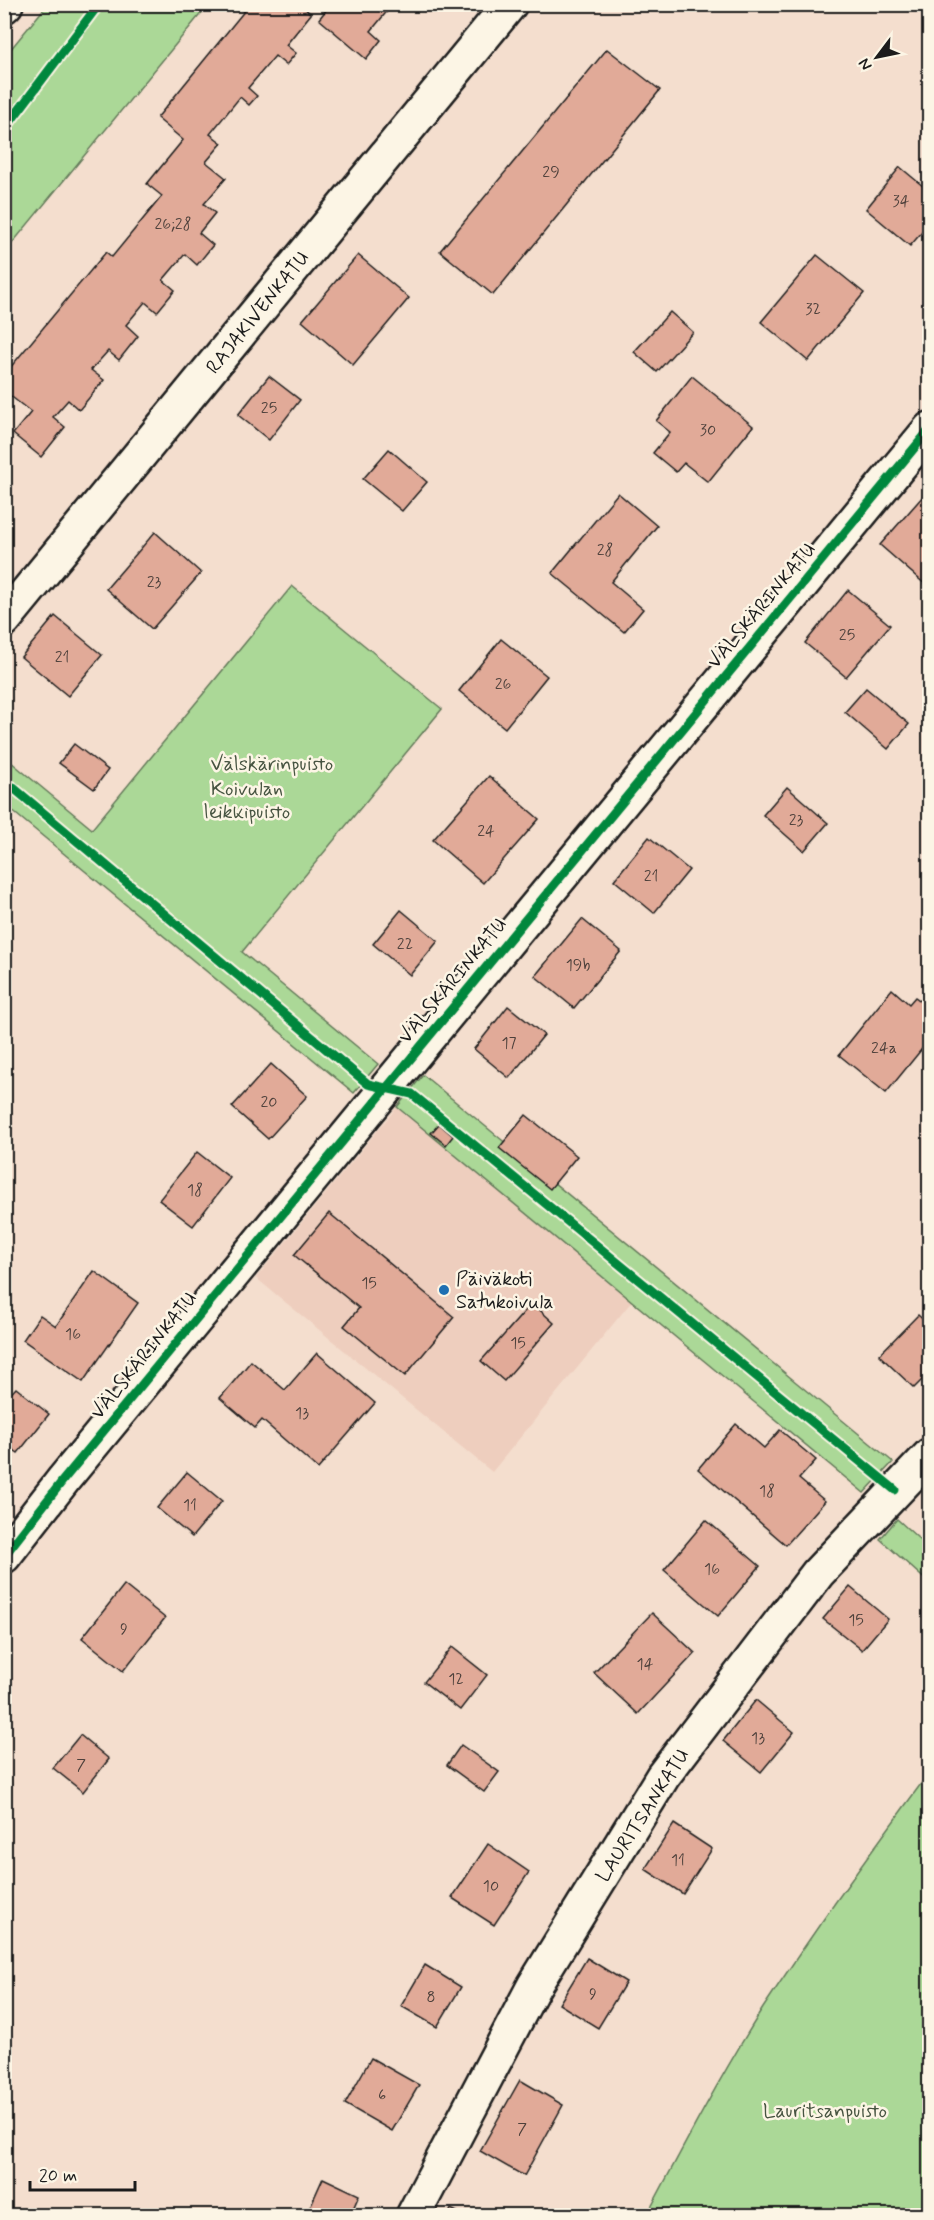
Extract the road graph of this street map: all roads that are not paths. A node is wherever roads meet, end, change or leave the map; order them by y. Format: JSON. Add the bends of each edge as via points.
{"nodes":[{"id":1,"x":510,"y":4,"type":"edge"},
{"id":2,"x":930,"y":429,"type":"edge"},
{"id":3,"x":4,"y":620,"type":"edge"},
{"id":4,"x":930,"y":1455,"type":"edge"},
{"id":5,"x":4,"y":1556,"type":"edge"},
{"id":6,"x":413,"y":2216,"type":"edge"}],
"edges":[{"from":1,"to":3,"type":"street","name":"RAJAKIVENKATU"},
{"from":2,"to":5,"type":"street","name":"VÄLSKÄRINKATU"},
{"from":4,"to":6,"type":"street","name":"LAURITSANKATU","via":[[818,1573],[663,1776],[534,1986]]}]}
